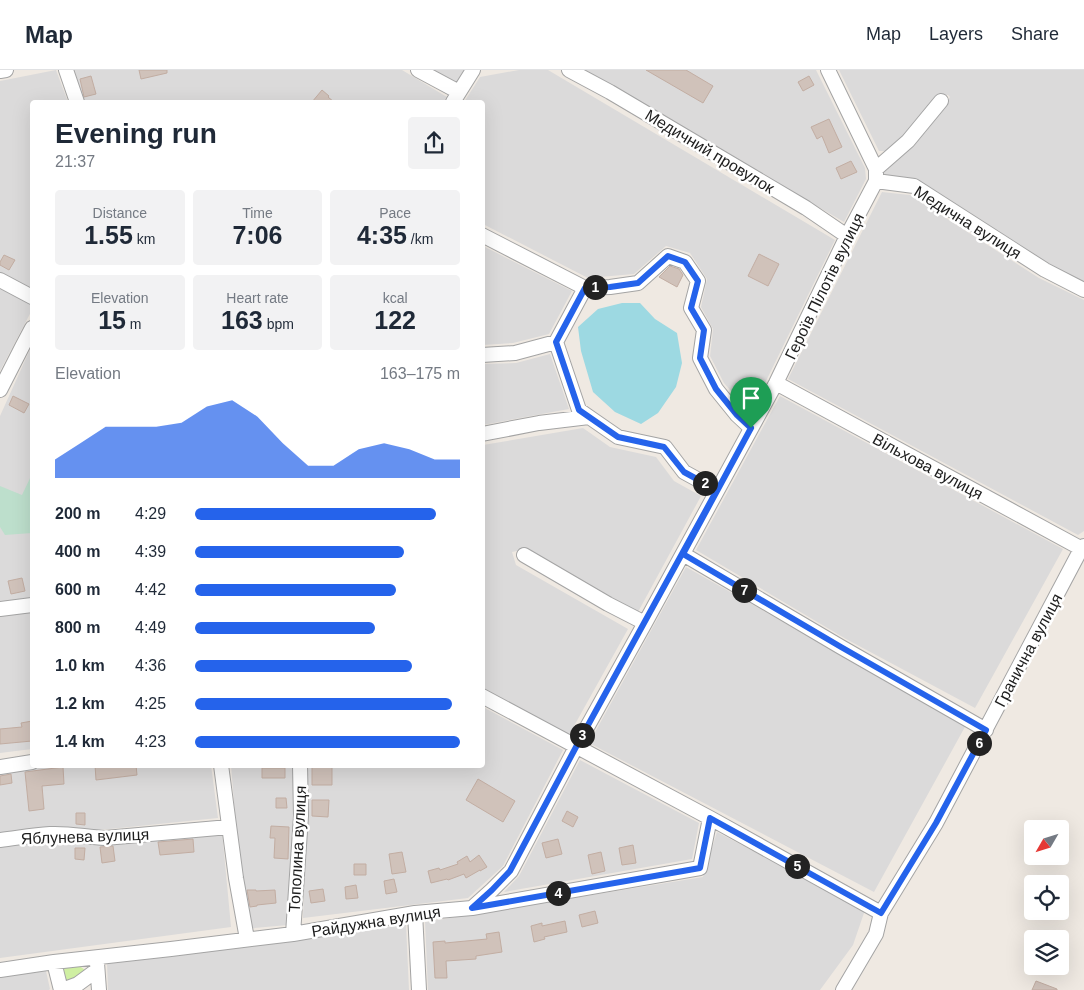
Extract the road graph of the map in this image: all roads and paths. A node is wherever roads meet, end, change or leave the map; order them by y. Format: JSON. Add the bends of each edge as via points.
{"nodes":[{"id":1,"x":6,"y":70,"type":"edge"},
{"id":2,"x":66,"y":70,"type":"edge"},
{"id":3,"x":418,"y":70,"type":"edge"},
{"id":4,"x":473,"y":70,"type":"edge"},
{"id":5,"x":569,"y":70,"type":"edge"},
{"id":6,"x":828,"y":70,"type":"edge"},
{"id":7,"x":0,"y":71,"type":"edge"},
{"id":8,"x":456,"y":97,"type":"edge"},
{"id":9,"x":76,"y":100,"type":"edge"},
{"id":10,"x":941,"y":100,"type":"dead end"},
{"id":11,"x":876,"y":175,"type":"junction"},
{"id":12,"x":848,"y":236,"type":"junction"},
{"id":13,"x":485,"y":238,"type":"edge"},
{"id":14,"x":0,"y":280,"type":"edge"},
{"id":15,"x":585,"y":288,"type":"junction"},
{"id":16,"x":1084,"y":290,"type":"edge"},
{"id":17,"x":30,"y":296,"type":"edge"},
{"id":18,"x":30,"y":332,"type":"edge"},
{"id":19,"x":556,"y":342,"type":"junction"},
{"id":20,"x":485,"y":355,"type":"edge"},
{"id":21,"x":776,"y":383,"type":"junction"},
{"id":22,"x":0,"y":390,"type":"edge"},
{"id":23,"x":589,"y":417,"type":"junction"},
{"id":24,"x":751,"y":428,"type":"junction"},
{"id":25,"x":485,"y":433,"type":"edge"},
{"id":26,"x":717,"y":490,"type":"junction"},
{"id":27,"x":1083,"y":549,"type":"edge"},
{"id":28,"x":683,"y":554,"type":"junction"},
{"id":29,"x":524,"y":556,"type":"dead end"},
{"id":30,"x":30,"y":605,"type":"edge"},
{"id":31,"x":0,"y":609,"type":"edge"},
{"id":32,"x":645,"y":623,"type":"junction"},
{"id":33,"x":485,"y":698,"type":"edge"},
{"id":34,"x":986,"y":730,"type":"junction"},
{"id":35,"x":576,"y":747,"type":"junction"},
{"id":36,"x":30,"y":762,"type":"edge"},
{"id":37,"x":0,"y":767,"type":"edge"},
{"id":38,"x":221,"y":768,"type":"edge"},
{"id":39,"x":300,"y":768,"type":"edge"},
{"id":40,"x":710,"y":818,"type":"junction"},
{"id":41,"x":229,"y":826,"type":"junction"},
{"id":42,"x":0,"y":840,"type":"edge"},
{"id":43,"x":472,"y":908,"type":"junction"},
{"id":44,"x":415,"y":913,"type":"junction"},
{"id":45,"x":881,"y":913,"type":"junction"},
{"id":46,"x":293,"y":934,"type":"junction"},
{"id":47,"x":247,"y":939,"type":"junction"},
{"id":48,"x":54,"y":962,"type":"junction"},
{"id":49,"x":97,"y":964,"type":"junction"},
{"id":50,"x":0,"y":970,"type":"edge"},
{"id":51,"x":61,"y":990,"type":"edge"},
{"id":52,"x":99,"y":990,"type":"edge"},
{"id":53,"x":419,"y":990,"type":"edge"},
{"id":54,"x":843,"y":990,"type":"edge"}],
"edges":[{"from":1,"to":7,"type":"street"},
{"from":2,"to":9,"type":"street"},
{"from":3,"to":8,"type":"street"},
{"from":4,"to":8,"type":"street"},
{"from":5,"to":12,"type":"street","name":"Медичний провулок","via":[[806,208]]},
{"from":6,"to":11,"type":"street"},
{"from":10,"to":11,"type":"street","name":"Героїв Пілотів вулиця"},
{"from":11,"to":12,"type":"street","name":"Героїв Пілотів вулиця"},
{"from":11,"to":16,"type":"street","name":"Медична вулиця","via":[[914,186],[1045,270]]},
{"from":12,"to":21,"type":"street","name":"Героїв Пілотів вулиця"},
{"from":13,"to":15,"type":"street"},
{"from":14,"to":17,"type":"street"},
{"from":15,"to":19,"type":"street"},
{"from":15,"to":24,"type":"street","via":[[638,283],[668,256],[685,262],[698,281],[691,308],[704,330],[700,358],[716,389]]},
{"from":18,"to":22,"type":"street"},
{"from":19,"to":20,"type":"street","via":[[515,353]]},
{"from":19,"to":23,"type":"street","via":[[579,410]]},
{"from":21,"to":24,"type":"street","name":"Героїв Пілотів вулиця"},
{"from":21,"to":27,"type":"street","name":"Вільхова вулиця"},
{"from":23,"to":25,"type":"street"},
{"from":23,"to":26,"type":"street","via":[[618,437],[664,447],[684,472]]},
{"from":24,"to":26,"type":"street","name":"Героїв Пілотів вулиця"},
{"from":26,"to":28,"type":"street","name":"Героїв Пілотів вулиця"},
{"from":27,"to":34,"type":"street","name":"Гранична вулиця"},
{"from":28,"to":32,"type":"street","name":"Героїв Пілотів вулиця"},
{"from":28,"to":34,"type":"street"},
{"from":29,"to":32,"type":"street"},
{"from":30,"to":31,"type":"street"},
{"from":32,"to":35,"type":"street","name":"Героїв Пілотів вулиця"},
{"from":33,"to":35,"type":"street"},
{"from":34,"to":45,"type":"street","name":"Гранична вулиця","via":[[936,823]]},
{"from":35,"to":40,"type":"street"},
{"from":35,"to":43,"type":"street","name":"Героїв Пілотів вулиця","via":[[510,871]]},
{"from":36,"to":37,"type":"street"},
{"from":38,"to":41,"type":"street"},
{"from":39,"to":46,"type":"street","name":"Тополина вулиця","via":[[301,816]]},
{"from":40,"to":43,"type":"street","name":"Райдужна вулиця","via":[[700,868]]},
{"from":40,"to":45,"type":"street"},
{"from":41,"to":42,"type":"street","name":"Яблунева вулиця","via":[[105,838],[51,834]]},
{"from":41,"to":47,"type":"street"},
{"from":43,"to":44,"type":"street","name":"Райдужна вулиця"},
{"from":44,"to":46,"type":"street","name":"Райдужна вулиця"},
{"from":44,"to":53,"type":"street"},
{"from":45,"to":54,"type":"street","name":"Гранична вулиця","via":[[876,934]]},
{"from":46,"to":47,"type":"street","name":"Райдужна вулиця"},
{"from":47,"to":49,"type":"street","name":"Райдужна вулиця"},
{"from":48,"to":49,"type":"street","name":"Райдужна вулиця"},
{"from":48,"to":50,"type":"street","name":"Райдужна вулиця"},
{"from":48,"to":51,"type":"street"},
{"from":49,"to":51,"type":"street","via":[[78,984]]},
{"from":49,"to":52,"type":"street"}]}
